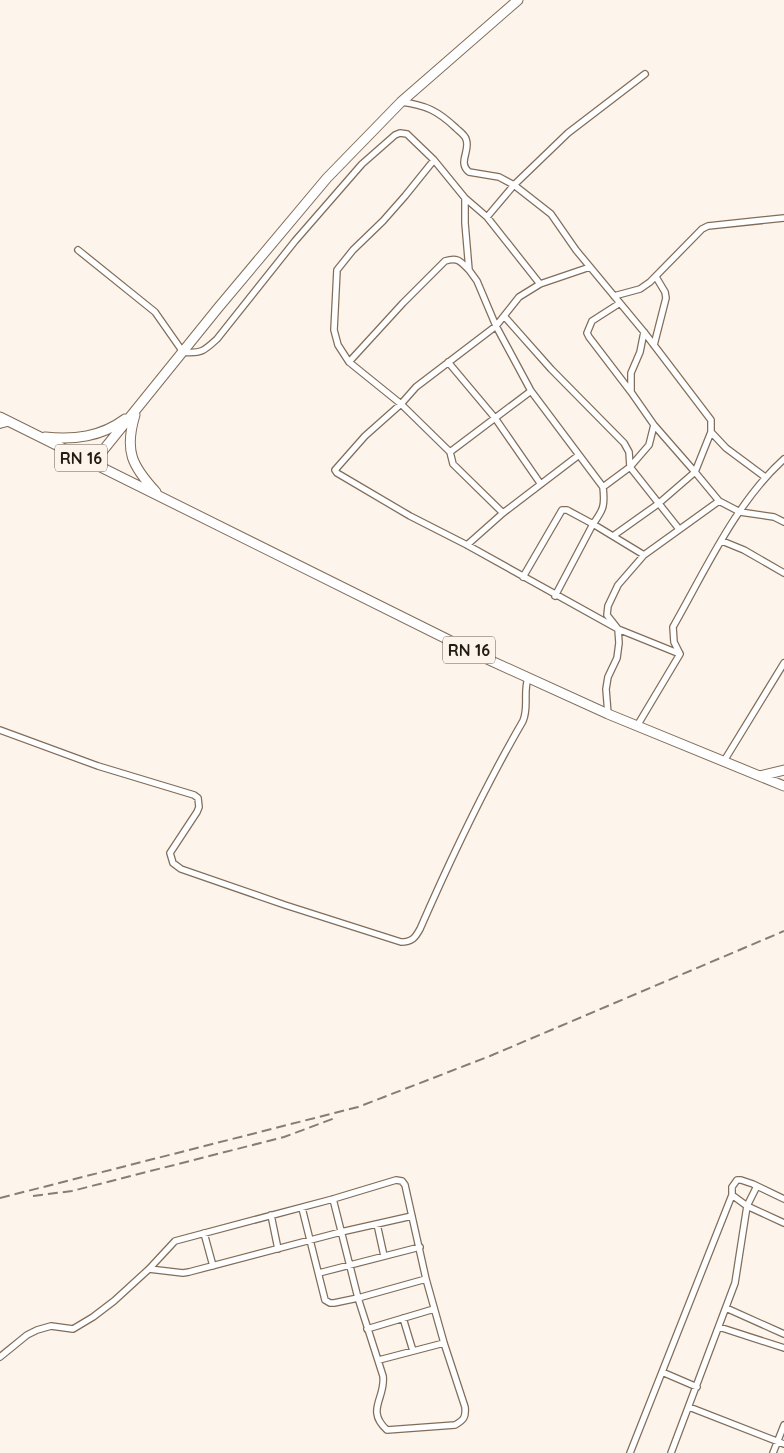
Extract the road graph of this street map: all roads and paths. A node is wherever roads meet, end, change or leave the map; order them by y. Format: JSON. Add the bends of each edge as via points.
{"nodes":[{"id":1,"x":518,"y":0,"type":"edge"},
{"id":2,"x":645,"y":74,"type":"dead end"},
{"id":3,"x":401,"y":102,"type":"junction"},
{"id":4,"x":434,"y":160,"type":"junction"},
{"id":5,"x":514,"y":184,"type":"junction"},
{"id":6,"x":466,"y":198,"type":"junction"},
{"id":7,"x":487,"y":217,"type":"junction"},
{"id":8,"x":784,"y":218,"type":"edge"},
{"id":9,"x":78,"y":250,"type":"dead end"},
{"id":10,"x":590,"y":267,"type":"junction"},
{"id":11,"x":469,"y":270,"type":"junction"},
{"id":12,"x":656,"y":277,"type":"junction"},
{"id":13,"x":540,"y":284,"type":"junction"},
{"id":14,"x":614,"y":296,"type":"junction"},
{"id":15,"x":620,"y":303,"type":"junction"},
{"id":16,"x":504,"y":316,"type":"junction"},
{"id":17,"x":496,"y":326,"type":"junction"},
{"id":18,"x":644,"y":332,"type":"junction"},
{"id":19,"x":654,"y":345,"type":"junction"},
{"id":20,"x":184,"y":352,"type":"junction"},
{"id":21,"x":349,"y":362,"type":"junction"},
{"id":22,"x":448,"y":362,"type":"junction"},
{"id":23,"x":531,"y":392,"type":"junction"},
{"id":24,"x":631,"y":392,"type":"junction"},
{"id":25,"x":401,"y":404,"type":"junction"},
{"id":26,"x":136,"y":411,"type":"junction"},
{"id":27,"x":0,"y":417,"type":"edge"},
{"id":28,"x":495,"y":418,"type":"junction"},
{"id":29,"x":11,"y":422,"type":"junction"},
{"id":30,"x":0,"y":425,"type":"edge"},
{"id":31,"x":654,"y":425,"type":"junction"},
{"id":32,"x":711,"y":432,"type":"junction"},
{"id":33,"x":40,"y":437,"type":"junction"},
{"id":34,"x":450,"y":452,"type":"junction"},
{"id":35,"x":579,"y":454,"type":"junction"},
{"id":36,"x":784,"y":459,"type":"edge"},
{"id":37,"x":92,"y":464,"type":"junction"},
{"id":38,"x":630,"y":467,"type":"junction"},
{"id":39,"x":695,"y":472,"type":"junction"},
{"id":40,"x":765,"y":477,"type":"junction"},
{"id":41,"x":540,"y":483,"type":"junction"},
{"id":42,"x":603,"y":487,"type":"junction"},
{"id":43,"x":162,"y":498,"type":"junction"},
{"id":44,"x":719,"y":501,"type":"junction"},
{"id":45,"x":658,"y":504,"type":"junction"},
{"id":46,"x":503,"y":512,"type":"junction"},
{"id":47,"x":740,"y":512,"type":"junction"},
{"id":48,"x":784,"y":522,"type":"edge"},
{"id":49,"x":593,"y":524,"type":"junction"},
{"id":50,"x":679,"y":529,"type":"junction"},
{"id":51,"x":614,"y":536,"type":"junction"},
{"id":52,"x":722,"y":541,"type":"junction"},
{"id":53,"x":467,"y":545,"type":"junction"},
{"id":54,"x":644,"y":556,"type":"junction"},
{"id":55,"x":784,"y":573,"type":"edge"},
{"id":56,"x":522,"y":577,"type":"junction"},
{"id":57,"x":555,"y":596,"type":"junction"},
{"id":58,"x":618,"y":629,"type":"junction"},
{"id":59,"x":680,"y":654,"type":"junction"},
{"id":60,"x":784,"y":664,"type":"edge"},
{"id":61,"x":528,"y":678,"type":"junction"},
{"id":62,"x":608,"y":714,"type":"junction"},
{"id":63,"x":637,"y":726,"type":"junction"},
{"id":64,"x":0,"y":730,"type":"edge"},
{"id":65,"x":724,"y":761,"type":"junction"},
{"id":66,"x":784,"y":770,"type":"edge"},
{"id":67,"x":760,"y":776,"type":"junction"},
{"id":68,"x":784,"y":786,"type":"edge"},
{"id":69,"x":757,"y":1186,"type":"junction"},
{"id":70,"x":732,"y":1195,"type":"junction"},
{"id":71,"x":333,"y":1199,"type":"junction"},
{"id":72,"x":784,"y":1199,"type":"edge"},
{"id":73,"x":747,"y":1206,"type":"junction"},
{"id":74,"x":302,"y":1208,"type":"junction"},
{"id":75,"x":271,"y":1215,"type":"junction"},
{"id":76,"x":412,"y":1216,"type":"junction"},
{"id":77,"x":376,"y":1224,"type":"junction"},
{"id":78,"x":784,"y":1224,"type":"edge"},
{"id":79,"x":341,"y":1232,"type":"junction"},
{"id":80,"x":204,"y":1233,"type":"junction"},
{"id":81,"x":312,"y":1240,"type":"junction"},
{"id":82,"x":420,"y":1248,"type":"junction"},
{"id":83,"x":278,"y":1249,"type":"junction"},
{"id":84,"x":384,"y":1256,"type":"junction"},
{"id":85,"x":350,"y":1265,"type":"junction"},
{"id":86,"x":213,"y":1266,"type":"junction"},
{"id":87,"x":149,"y":1269,"type":"junction"},
{"id":88,"x":319,"y":1273,"type":"junction"},
{"id":89,"x":426,"y":1279,"type":"junction"},
{"id":90,"x":358,"y":1298,"type":"junction"},
{"id":91,"x":726,"y":1308,"type":"junction"},
{"id":92,"x":434,"y":1309,"type":"junction"},
{"id":93,"x":404,"y":1318,"type":"junction"},
{"id":94,"x":719,"y":1327,"type":"junction"},
{"id":95,"x":367,"y":1329,"type":"junction"},
{"id":96,"x":784,"y":1334,"type":"edge"},
{"id":97,"x":444,"y":1344,"type":"junction"},
{"id":98,"x":784,"y":1348,"type":"edge"},
{"id":99,"x":413,"y":1352,"type":"junction"},
{"id":100,"x":0,"y":1357,"type":"edge"},
{"id":101,"x":379,"y":1360,"type":"junction"},
{"id":102,"x":662,"y":1372,"type":"junction"},
{"id":103,"x":696,"y":1387,"type":"junction"},
{"id":104,"x":689,"y":1407,"type":"junction"},
{"id":105,"x":784,"y":1425,"type":"edge"},
{"id":106,"x":778,"y":1441,"type":"junction"},
{"id":107,"x":784,"y":1444,"type":"edge"},
{"id":108,"x":630,"y":1453,"type":"edge"},
{"id":109,"x":672,"y":1453,"type":"edge"},
{"id":110,"x":773,"y":1453,"type":"edge"}],
"edges":[{"from":1,"to":3,"type":"main road"},
{"from":2,"to":5,"type":"street","via":[[568,133]]},
{"from":3,"to":5,"type":"street","via":[[431,108],[463,134],[467,139],[464,164],[469,172],[499,177]]},
{"from":3,"to":20,"type":"main road","via":[[327,178]]},
{"from":4,"to":6,"type":"street"},
{"from":4,"to":20,"type":"street","via":[[407,134],[400,132],[395,135],[362,164],[217,339],[196,354]]},
{"from":4,"to":21,"type":"street","via":[[337,270],[334,330],[338,345]]},
{"from":5,"to":7,"type":"street"},
{"from":5,"to":10,"type":"street","via":[[551,214]]},
{"from":6,"to":7,"type":"street"},
{"from":6,"to":11,"type":"street"},
{"from":7,"to":13,"type":"street"},
{"from":8,"to":12,"type":"street","via":[[719,224],[702,229]]},
{"from":9,"to":20,"type":"street","via":[[155,312]]},
{"from":10,"to":13,"type":"street"},
{"from":10,"to":14,"type":"street"},
{"from":11,"to":17,"type":"street","via":[[477,280]]},
{"from":11,"to":21,"type":"street","via":[[459,260],[445,261]]},
{"from":12,"to":14,"type":"street","via":[[640,289]]},
{"from":12,"to":19,"type":"street","via":[[666,298]]},
{"from":13,"to":16,"type":"street","via":[[519,297]]},
{"from":14,"to":15,"type":"street"},
{"from":15,"to":18,"type":"street"},
{"from":15,"to":24,"type":"street","via":[[592,321],[587,333]]},
{"from":16,"to":17,"type":"street"},
{"from":16,"to":38,"type":"street","via":[[624,443],[629,452]]},
{"from":17,"to":22,"type":"street"},
{"from":17,"to":23,"type":"street"},
{"from":18,"to":19,"type":"street"},
{"from":18,"to":24,"type":"street","via":[[631,373]]},
{"from":19,"to":32,"type":"street","via":[[711,420]]},
{"from":20,"to":26,"type":"main road"},
{"from":21,"to":25,"type":"street"},
{"from":22,"to":25,"type":"street","via":[[416,387]]},
{"from":22,"to":28,"type":"street"},
{"from":23,"to":28,"type":"street"},
{"from":23,"to":35,"type":"street"},
{"from":24,"to":31,"type":"street"},
{"from":25,"to":34,"type":"street"},
{"from":25,"to":53,"type":"street","via":[[365,436],[335,470],[410,516]]},
{"from":26,"to":33,"type":"main road","via":[[116,426],[88,436]]},
{"from":26,"to":37,"type":"main road"},
{"from":26,"to":43,"type":"main road","via":[[129,436],[131,458],[144,479]]},
{"from":27,"to":29,"type":"main road","number":"RN 16"},
{"from":28,"to":34,"type":"street"},
{"from":28,"to":41,"type":"street"},
{"from":29,"to":30,"type":"street"},
{"from":29,"to":33,"type":"main road","number":"RN 16"},
{"from":31,"to":38,"type":"street","via":[[649,445]]},
{"from":31,"to":39,"type":"street"},
{"from":32,"to":39,"type":"street"},
{"from":32,"to":40,"type":"street","via":[[726,448]]},
{"from":33,"to":37,"type":"main road","number":"RN 16"},
{"from":34,"to":46,"type":"street","via":[[453,464]]},
{"from":35,"to":41,"type":"street"},
{"from":35,"to":42,"type":"street"},
{"from":36,"to":40,"type":"street"},
{"from":37,"to":43,"type":"main road","number":"RN 16"},
{"from":38,"to":42,"type":"street"},
{"from":38,"to":45,"type":"street"},
{"from":39,"to":44,"type":"street"},
{"from":39,"to":45,"type":"street"},
{"from":40,"to":47,"type":"street"},
{"from":41,"to":46,"type":"street"},
{"from":42,"to":49,"type":"street","via":[[604,506]]},
{"from":43,"to":61,"type":"main road","number":"RN 16"},
{"from":44,"to":47,"type":"street"},
{"from":44,"to":50,"type":"street"},
{"from":45,"to":50,"type":"street"},
{"from":45,"to":51,"type":"street"},
{"from":46,"to":53,"type":"street"},
{"from":47,"to":48,"type":"street"},
{"from":47,"to":52,"type":"street"},
{"from":49,"to":51,"type":"street"},
{"from":49,"to":56,"type":"street","via":[[562,510]]},
{"from":49,"to":57,"type":"street"},
{"from":50,"to":54,"type":"street"},
{"from":51,"to":54,"type":"street"},
{"from":52,"to":55,"type":"street"},
{"from":52,"to":59,"type":"street","via":[[673,627],[674,642]]},
{"from":53,"to":56,"type":"street"},
{"from":54,"to":58,"type":"street","via":[[618,585],[608,606],[607,615]]},
{"from":56,"to":57,"type":"street"},
{"from":57,"to":58,"type":"street"},
{"from":58,"to":59,"type":"street"},
{"from":58,"to":62,"type":"street","via":[[617,658],[606,689]]},
{"from":59,"to":63,"type":"street"},
{"from":60,"to":65,"type":"street"},
{"from":61,"to":62,"type":"main road","number":"RN 16"},
{"from":61,"to":64,"type":"street","via":[[523,721],[454,852],[416,937],[409,942],[285,905],[181,869],[173,863],[170,853],[197,812],[198,798]]},
{"from":62,"to":63,"type":"main road","number":"RN 16"},
{"from":63,"to":65,"type":"main road","number":"RN 16"},
{"from":65,"to":67,"type":"main road","number":"RN 16"},
{"from":66,"to":67,"type":"main road"},
{"from":67,"to":68,"type":"main road","number":"RN 16"},
{"from":69,"to":70,"type":"street","via":[[737,1180],[732,1187]]},
{"from":69,"to":72,"type":"street"},
{"from":69,"to":73,"type":"street"},
{"from":70,"to":73,"type":"street"},
{"from":70,"to":102,"type":"street"},
{"from":71,"to":74,"type":"street"},
{"from":71,"to":76,"type":"street","via":[[402,1181]]},
{"from":71,"to":79,"type":"street"},
{"from":73,"to":78,"type":"street"},
{"from":73,"to":91,"type":"street","via":[[735,1283]]},
{"from":74,"to":75,"type":"street"},
{"from":74,"to":81,"type":"street"},
{"from":75,"to":80,"type":"street"},
{"from":75,"to":83,"type":"street"},
{"from":76,"to":77,"type":"street"},
{"from":76,"to":82,"type":"street"},
{"from":77,"to":79,"type":"street"},
{"from":77,"to":84,"type":"street"},
{"from":79,"to":81,"type":"street"},
{"from":79,"to":85,"type":"street"},
{"from":80,"to":86,"type":"street"},
{"from":80,"to":87,"type":"street","via":[[175,1242]]},
{"from":81,"to":83,"type":"street"},
{"from":81,"to":88,"type":"street"},
{"from":82,"to":84,"type":"street"},
{"from":82,"to":89,"type":"street"},
{"from":83,"to":86,"type":"street"},
{"from":84,"to":85,"type":"street"},
{"from":85,"to":88,"type":"street"},
{"from":85,"to":90,"type":"street"},
{"from":86,"to":87,"type":"street","via":[[184,1273]]},
{"from":87,"to":100,"type":"street","via":[[87,1321],[70,1329],[44,1327],[27,1335]]},
{"from":88,"to":90,"type":"street","via":[[327,1302]]},
{"from":89,"to":90,"type":"street"},
{"from":89,"to":92,"type":"street"},
{"from":90,"to":95,"type":"street"},
{"from":91,"to":94,"type":"street"},
{"from":91,"to":96,"type":"street"},
{"from":92,"to":93,"type":"street"},
{"from":92,"to":97,"type":"street"},
{"from":93,"to":95,"type":"street"},
{"from":93,"to":99,"type":"street"},
{"from":94,"to":98,"type":"street"},
{"from":94,"to":103,"type":"street"},
{"from":95,"to":101,"type":"street"},
{"from":97,"to":99,"type":"street"},
{"from":97,"to":101,"type":"street","via":[[465,1406],[466,1415],[455,1425],[388,1430],[383,1427],[377,1413],[384,1385]]},
{"from":99,"to":101,"type":"street"},
{"from":102,"to":103,"type":"street"},
{"from":102,"to":108,"type":"street"},
{"from":103,"to":104,"type":"street"},
{"from":104,"to":106,"type":"street"},
{"from":104,"to":109,"type":"street"},
{"from":105,"to":106,"type":"street"},
{"from":106,"to":107,"type":"street"},
{"from":106,"to":110,"type":"street"}]}
